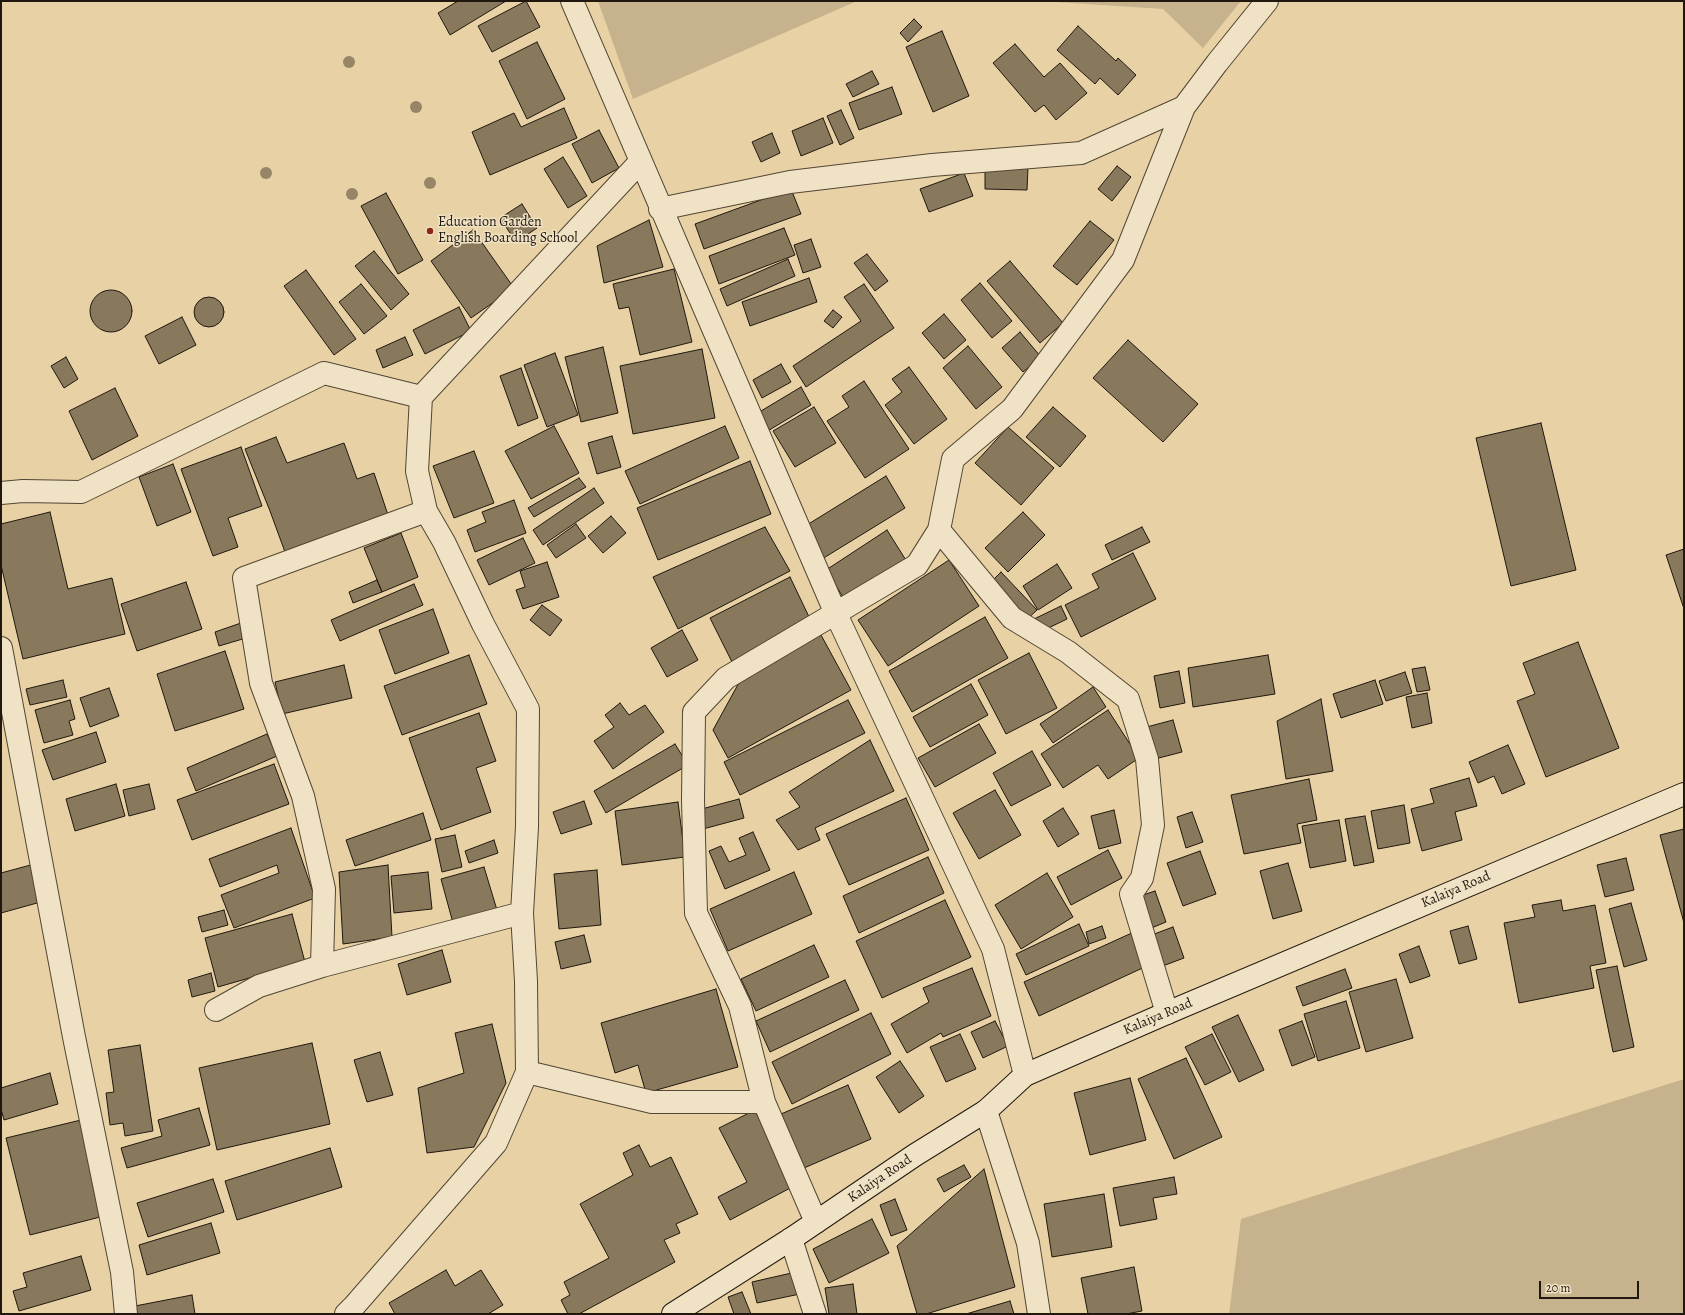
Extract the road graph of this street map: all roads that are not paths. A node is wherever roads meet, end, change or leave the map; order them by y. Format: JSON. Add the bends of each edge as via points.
{"nodes":[{"id":1,"x":572,"y":1,"type":"edge"},
{"id":2,"x":1267,"y":1,"type":"edge"},
{"id":3,"x":1184,"y":107,"type":"junction"},
{"id":4,"x":640,"y":162,"type":"junction"},
{"id":5,"x":660,"y":209,"type":"junction"},
{"id":6,"x":421,"y":398,"type":"junction"},
{"id":7,"x":1,"y":493,"type":"edge"},
{"id":8,"x":426,"y":511,"type":"junction"},
{"id":9,"x":939,"y":530,"type":"junction"},
{"id":10,"x":836,"y":614,"type":"junction"},
{"id":11,"x":1,"y":648,"type":"edge"},
{"id":12,"x":1684,"y":794,"type":"edge"},
{"id":13,"x":522,"y":913,"type":"junction"},
{"id":14,"x":322,"y":966,"type":"junction"},
{"id":15,"x":216,"y":1010,"type":"dead end"},
{"id":16,"x":1167,"y":1013,"type":"junction"},
{"id":17,"x":527,"y":1072,"type":"junction"},
{"id":18,"x":1024,"y":1075,"type":"junction"},
{"id":19,"x":764,"y":1102,"type":"junction"},
{"id":20,"x":986,"y":1111,"type":"junction"},
{"id":21,"x":816,"y":1222,"type":"junction"},
{"id":22,"x":790,"y":1238,"type":"junction"},
{"id":23,"x":126,"y":1314,"type":"edge"},
{"id":24,"x":346,"y":1314,"type":"edge"},
{"id":25,"x":673,"y":1314,"type":"edge"},
{"id":26,"x":815,"y":1314,"type":"edge"},
{"id":27,"x":1039,"y":1314,"type":"edge"}],
"edges":[{"from":1,"to":4,"type":"street"},
{"from":2,"to":3,"type":"street"},
{"from":3,"to":5,"type":"street","via":[[1081,153],[932,165],[790,182]]},
{"from":3,"to":9,"type":"street","via":[[1123,260],[1012,410],[953,459]]},
{"from":4,"to":5,"type":"street"},
{"from":4,"to":6,"type":"street"},
{"from":5,"to":10,"type":"street"},
{"from":6,"to":7,"type":"street","via":[[324,373],[81,492]]},
{"from":6,"to":8,"type":"street","via":[[417,472]]},
{"from":8,"to":13,"type":"street","via":[[528,709],[527,828]]},
{"from":8,"to":14,"type":"street","via":[[244,578],[260,683],[303,796],[324,889]]},
{"from":9,"to":10,"type":"street","via":[[917,565]]},
{"from":9,"to":16,"type":"street","via":[[1012,618],[1068,652],[1128,699],[1147,759],[1153,825],[1142,878],[1131,894]]},
{"from":10,"to":18,"type":"street","via":[[993,949]]},
{"from":10,"to":19,"type":"street","via":[[726,678],[694,712],[696,913],[740,1006]]},
{"from":11,"to":23,"type":"street","via":[[74,1037],[122,1272]]},
{"from":12,"to":16,"type":"street","name":"Kalaiya Road"},
{"from":13,"to":14,"type":"street"},
{"from":13,"to":17,"type":"street"},
{"from":14,"to":15,"type":"street","via":[[259,986]]},
{"from":16,"to":18,"type":"street","name":"Kalaiya Road"},
{"from":17,"to":19,"type":"street","via":[[652,1102]]},
{"from":17,"to":24,"type":"street","via":[[496,1143]]},
{"from":18,"to":20,"type":"street","name":"Kalaiya Road"},
{"from":19,"to":21,"type":"street"},
{"from":20,"to":21,"type":"street","name":"Kalaiya Road"},
{"from":20,"to":27,"type":"street","via":[[1028,1243]]},
{"from":21,"to":22,"type":"street","name":"Kalaiya Road"},
{"from":22,"to":25,"type":"street","name":"Kalaiya Road"},
{"from":22,"to":26,"type":"street"}]}
